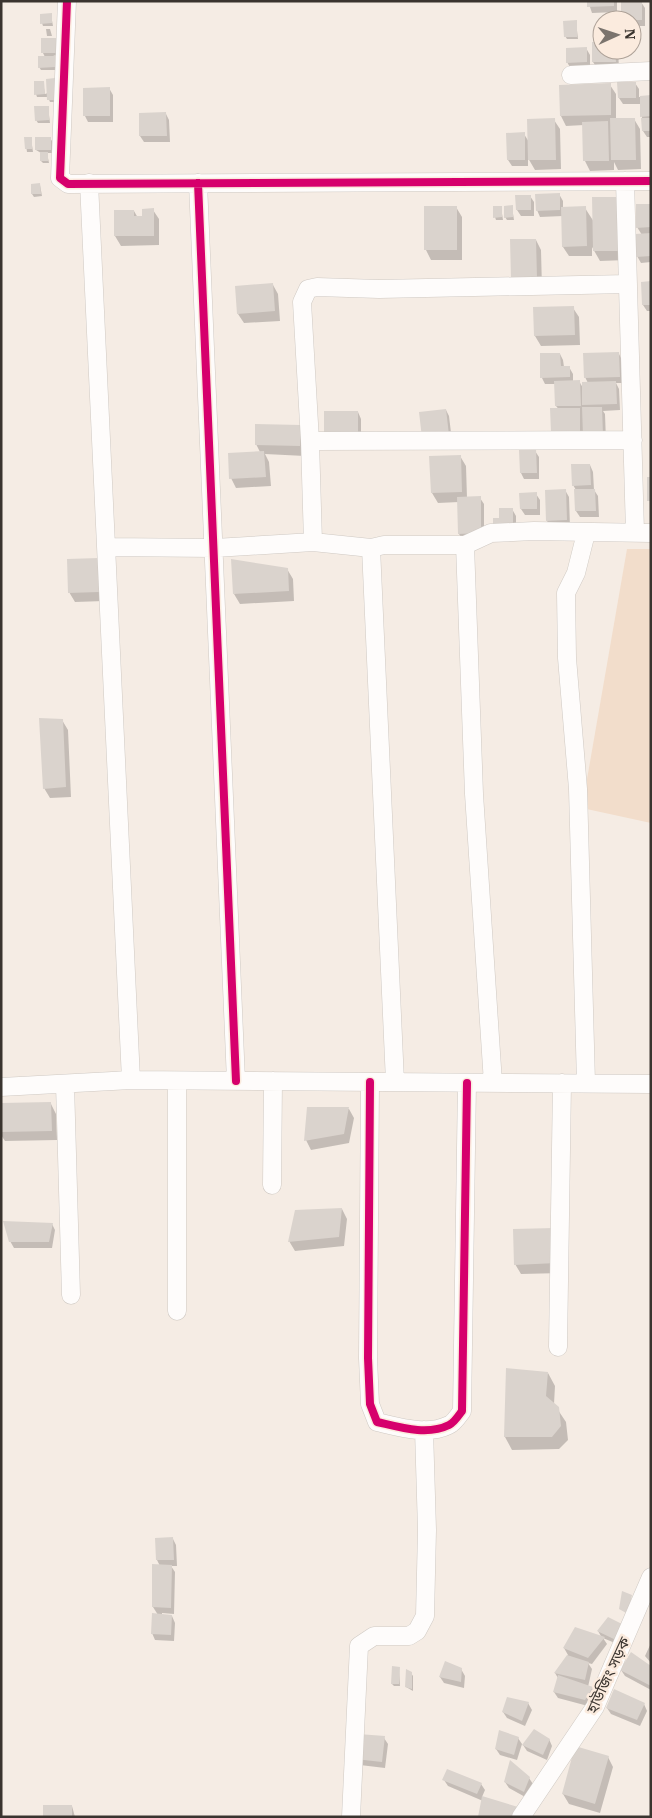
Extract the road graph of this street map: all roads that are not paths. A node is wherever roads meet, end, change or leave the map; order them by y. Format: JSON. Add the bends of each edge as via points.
{"nodes":[{"id":1,"x":67,"y":1,"type":"edge"},
{"id":2,"x":651,"y":71,"type":"edge"},
{"id":3,"x":571,"y":75,"type":"dead end"},
{"id":4,"x":625,"y":181,"type":"junction"},
{"id":5,"x":651,"y":181,"type":"edge"},
{"id":6,"x":89,"y":183,"type":"junction"},
{"id":7,"x":198,"y":183,"type":"junction"},
{"id":8,"x":628,"y":284,"type":"junction"},
{"id":9,"x":633,"y":440,"type":"junction"},
{"id":10,"x":310,"y":441,"type":"junction"},
{"id":11,"x":586,"y":533,"type":"junction"},
{"id":12,"x":643,"y":533,"type":"edge"},
{"id":13,"x":313,"y":542,"type":"junction"},
{"id":14,"x":465,"y":545,"type":"junction"},
{"id":15,"x":106,"y":547,"type":"junction"},
{"id":16,"x":215,"y":548,"type":"junction"},
{"id":17,"x":371,"y":548,"type":"junction"},
{"id":18,"x":131,"y":1080,"type":"junction"},
{"id":19,"x":177,"y":1081,"type":"junction"},
{"id":20,"x":236,"y":1081,"type":"junction"},
{"id":21,"x":273,"y":1081,"type":"junction"},
{"id":22,"x":370,"y":1082,"type":"junction"},
{"id":23,"x":395,"y":1082,"type":"junction"},
{"id":24,"x":467,"y":1083,"type":"junction"},
{"id":25,"x":493,"y":1083,"type":"junction"},
{"id":26,"x":562,"y":1083,"type":"junction"},
{"id":27,"x":586,"y":1083,"type":"junction"},
{"id":28,"x":65,"y":1084,"type":"junction"},
{"id":29,"x":651,"y":1084,"type":"edge"},
{"id":30,"x":1,"y":1088,"type":"edge"},
{"id":31,"x":272,"y":1185,"type":"dead end"},
{"id":32,"x":71,"y":1295,"type":"dead end"},
{"id":33,"x":177,"y":1311,"type":"dead end"},
{"id":34,"x":558,"y":1347,"type":"dead end"},
{"id":35,"x":424,"y":1430,"type":"junction"},
{"id":36,"x":651,"y":1577,"type":"edge"},
{"id":37,"x":351,"y":1817,"type":"edge"},
{"id":38,"x":521,"y":1817,"type":"edge"}],
"edges":[{"from":1,"to":6,"type":"street","via":[[60,178],[68,184]]},
{"from":2,"to":3,"type":"street"},
{"from":4,"to":5,"type":"street"},
{"from":4,"to":7,"type":"street"},
{"from":4,"to":8,"type":"street"},
{"from":6,"to":7,"type":"street"},
{"from":6,"to":15,"type":"street"},
{"from":7,"to":16,"type":"street"},
{"from":8,"to":9,"type":"street"},
{"from":8,"to":10,"type":"street","via":[[308,289],[302,302]]},
{"from":9,"to":10,"type":"street"},
{"from":9,"to":12,"type":"street"},
{"from":10,"to":13,"type":"street"},
{"from":11,"to":12,"type":"street"},
{"from":11,"to":14,"type":"street","via":[[491,533]]},
{"from":11,"to":27,"type":"street","via":[[576,573],[566,594],[567,658],[578,790]]},
{"from":13,"to":16,"type":"street"},
{"from":13,"to":17,"type":"street"},
{"from":14,"to":17,"type":"street","via":[[384,545]]},
{"from":14,"to":25,"type":"street","via":[[474,794]]},
{"from":15,"to":16,"type":"street"},
{"from":15,"to":18,"type":"street"},
{"from":16,"to":20,"type":"street"},
{"from":17,"to":23,"type":"street"},
{"from":18,"to":19,"type":"street"},
{"from":18,"to":28,"type":"street"},
{"from":19,"to":20,"type":"street"},
{"from":19,"to":33,"type":"street"},
{"from":20,"to":21,"type":"street"},
{"from":21,"to":22,"type":"street"},
{"from":21,"to":31,"type":"street"},
{"from":22,"to":23,"type":"street"},
{"from":22,"to":35,"type":"street","via":[[370,1404],[378,1422]]},
{"from":23,"to":24,"type":"street"},
{"from":24,"to":25,"type":"street"},
{"from":24,"to":35,"type":"street","via":[[462,1411],[449,1425]]},
{"from":25,"to":26,"type":"street"},
{"from":26,"to":27,"type":"street"},
{"from":26,"to":34,"type":"street"},
{"from":27,"to":29,"type":"street"},
{"from":28,"to":30,"type":"street"},
{"from":28,"to":32,"type":"street"},
{"from":35,"to":37,"type":"street","via":[[425,1616],[417,1631],[409,1636],[374,1636],[359,1646]]},
{"from":36,"to":38,"type":"street","name":"হাউজিং সড়ক","via":[[595,1707]]}]}
